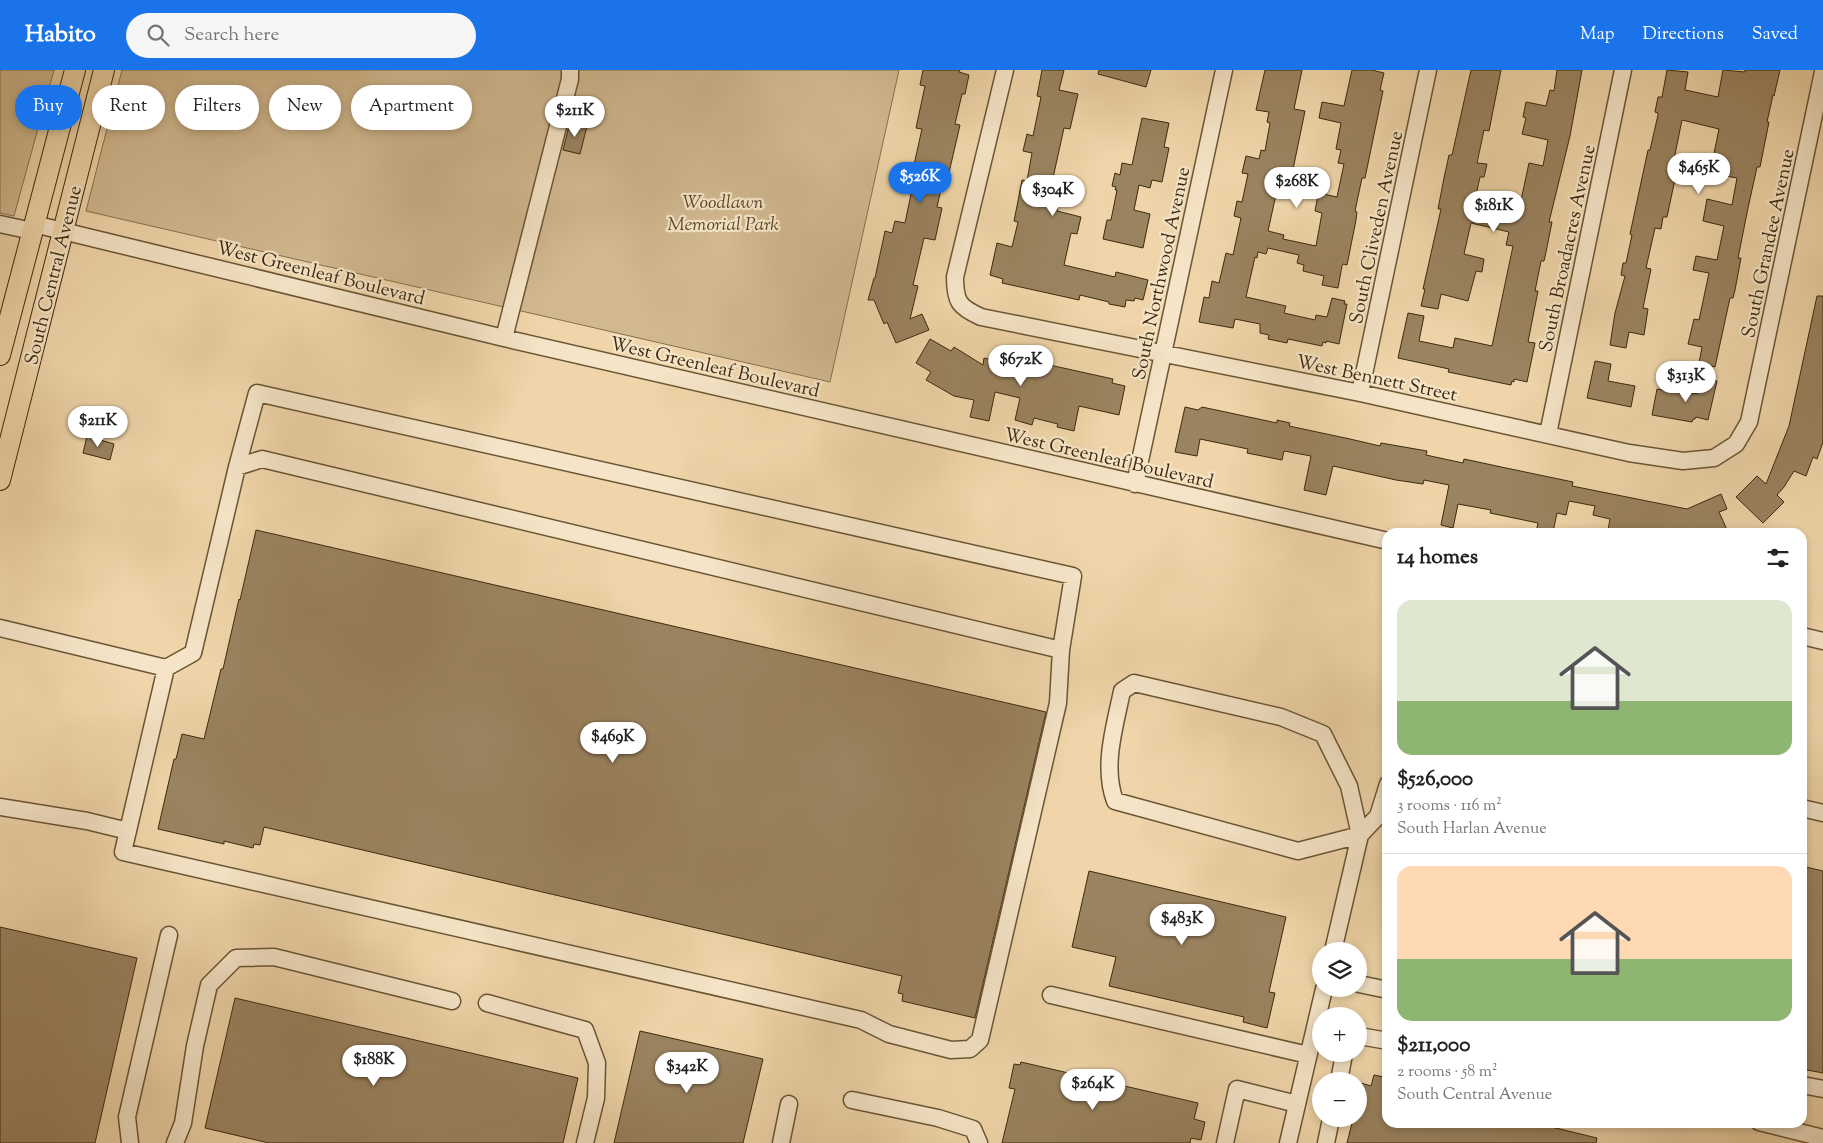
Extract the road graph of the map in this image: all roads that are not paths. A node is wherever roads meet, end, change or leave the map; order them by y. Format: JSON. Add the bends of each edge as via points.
{"nodes":[{"id":1,"x":75,"y":70,"type":"edge"},
{"id":2,"x":104,"y":70,"type":"edge"},
{"id":3,"x":570,"y":70,"type":"edge"},
{"id":4,"x":1005,"y":70,"type":"edge"},
{"id":5,"x":1224,"y":70,"type":"edge"},
{"id":6,"x":1428,"y":70,"type":"edge"},
{"id":7,"x":1623,"y":70,"type":"edge"},
{"id":8,"x":1823,"y":72,"type":"edge"},
{"id":9,"x":0,"y":224,"type":"edge"},
{"id":10,"x":33,"y":227,"type":"junction"},
{"id":11,"x":62,"y":231,"type":"junction"},
{"id":12,"x":504,"y":338,"type":"junction"},
{"id":13,"x":0,"y":355,"type":"edge"},
{"id":14,"x":1163,"y":355,"type":"junction"},
{"id":15,"x":1360,"y":393,"type":"junction"},
{"id":16,"x":1749,"y":422,"type":"joint"},
{"id":17,"x":1548,"y":434,"type":"junction"},
{"id":18,"x":237,"y":467,"type":"junction"},
{"id":19,"x":0,"y":480,"type":"edge"},
{"id":20,"x":1135,"y":484,"type":"junction"},
{"id":21,"x":1382,"y":540,"type":"edge"},
{"id":22,"x":0,"y":628,"type":"edge"},
{"id":23,"x":1807,"y":637,"type":"edge"},
{"id":24,"x":1823,"y":641,"type":"edge"},
{"id":25,"x":1061,"y":650,"type":"junction"},
{"id":26,"x":166,"y":668,"type":"junction"},
{"id":27,"x":1382,"y":803,"type":"edge"},
{"id":28,"x":0,"y":807,"type":"edge"},
{"id":29,"x":1807,"y":809,"type":"edge"},
{"id":30,"x":1823,"y":812,"type":"edge"},
{"id":31,"x":128,"y":831,"type":"junction"},
{"id":32,"x":1360,"y":835,"type":"junction"},
{"id":33,"x":169,"y":934,"type":"dead end"},
{"id":34,"x":1335,"y":942,"type":"edge"},
{"id":35,"x":1367,"y":986,"type":"edge"},
{"id":36,"x":1382,"y":989,"type":"edge"},
{"id":37,"x":1051,"y":995,"type":"dead end"},
{"id":38,"x":452,"y":1001,"type":"dead end"},
{"id":39,"x":487,"y":1003,"type":"dead end"},
{"id":40,"x":1367,"y":1037,"type":"edge"},
{"id":41,"x":1382,"y":1040,"type":"edge"},
{"id":42,"x":1312,"y":1045,"type":"edge"},
{"id":43,"x":1308,"y":1055,"type":"junction"},
{"id":44,"x":1807,"y":1086,"type":"edge"},
{"id":45,"x":1823,"y":1088,"type":"edge"},
{"id":46,"x":852,"y":1100,"type":"dead end"},
{"id":47,"x":788,"y":1104,"type":"dead end"},
{"id":48,"x":1297,"y":1104,"type":"junction"},
{"id":49,"x":1329,"y":1127,"type":"edge"},
{"id":50,"x":1783,"y":1128,"type":"edge"},
{"id":51,"x":1823,"y":1138,"type":"edge"},
{"id":52,"x":130,"y":1143,"type":"edge"},
{"id":53,"x":176,"y":1143,"type":"edge"},
{"id":54,"x":585,"y":1143,"type":"edge"},
{"id":55,"x":781,"y":1143,"type":"edge"},
{"id":56,"x":980,"y":1143,"type":"edge"},
{"id":57,"x":1225,"y":1143,"type":"edge"},
{"id":58,"x":1288,"y":1143,"type":"edge"},
{"id":59,"x":1326,"y":1143,"type":"edge"}],
"edges":[{"from":1,"to":10,"type":"main road","name":"South Central Avenue"},
{"from":2,"to":11,"type":"main road","name":"South Central Avenue"},
{"from":3,"to":12,"type":"street"},
{"from":4,"to":14,"type":"street","name":"West Bennett Street","via":[[955,277],[955,296],[966,310],[982,317]]},
{"from":5,"to":14,"type":"street","name":"South Northwood Avenue"},
{"from":6,"to":15,"type":"street","name":"South Cliveden Avenue"},
{"from":7,"to":17,"type":"street","name":"South Broadacres Avenue"},
{"from":8,"to":16,"type":"street","name":"South Grandee Avenue"},
{"from":9,"to":10,"type":"street","name":"West Greenleaf Boulevard"},
{"from":10,"to":11,"type":"street","name":"West Greenleaf Boulevard"},
{"from":10,"to":13,"type":"main road","name":"South Central Avenue"},
{"from":11,"to":12,"type":"street","name":"West Greenleaf Boulevard"},
{"from":11,"to":19,"type":"main road","name":"South Central Avenue"},
{"from":12,"to":20,"type":"street","name":"West Greenleaf Boulevard"},
{"from":14,"to":15,"type":"street","name":"West Bennett Street"},
{"from":14,"to":20,"type":"street","name":"South Northwood Avenue"},
{"from":15,"to":17,"type":"street","name":"West Bennett Street"},
{"from":16,"to":17,"type":"street","name":"West Bennett Street","via":[[1736,444],[1714,458],[1683,461],[1629,453]]},
{"from":18,"to":25,"type":"street","via":[[262,459]]},
{"from":18,"to":25,"type":"street","via":[[257,393],[1073,576]]},
{"from":18,"to":26,"type":"street","via":[[193,653]]},
{"from":20,"to":21,"type":"street","name":"West Greenleaf Boulevard"},
{"from":22,"to":26,"type":"street"},
{"from":23,"to":24,"type":"street"},
{"from":25,"to":31,"type":"street","via":[[1058,703],[980,1040],[970,1049],[951,1050],[889,1034],[861,1020],[123,852]]},
{"from":26,"to":31,"type":"street"},
{"from":27,"to":32,"type":"street","via":[[1378,816]]},
{"from":28,"to":31,"type":"street","via":[[86,820]]},
{"from":29,"to":30,"type":"street"},
{"from":32,"to":32,"type":"street","via":[[1349,786],[1323,734],[1282,717],[1134,683],[1122,691],[1111,744],[1110,788],[1115,801],[1298,850]]},
{"from":32,"to":34,"type":"street"},
{"from":33,"to":52,"type":"street","via":[[127,1117]]},
{"from":35,"to":36,"type":"street"},
{"from":37,"to":43,"type":"street"},
{"from":38,"to":53,"type":"street","via":[[274,956],[236,958],[209,985],[183,1123]]},
{"from":39,"to":54,"type":"street","via":[[585,1030],[597,1063],[596,1098]]},
{"from":40,"to":41,"type":"street"},
{"from":42,"to":43,"type":"street"},
{"from":43,"to":48,"type":"street"},
{"from":44,"to":45,"type":"street"},
{"from":46,"to":56,"type":"street","via":[[938,1118],[973,1129]]},
{"from":47,"to":55,"type":"street"},
{"from":48,"to":57,"type":"street","via":[[1237,1090]]},
{"from":48,"to":58,"type":"street"},
{"from":49,"to":59,"type":"street"},
{"from":50,"to":51,"type":"street"}]}
